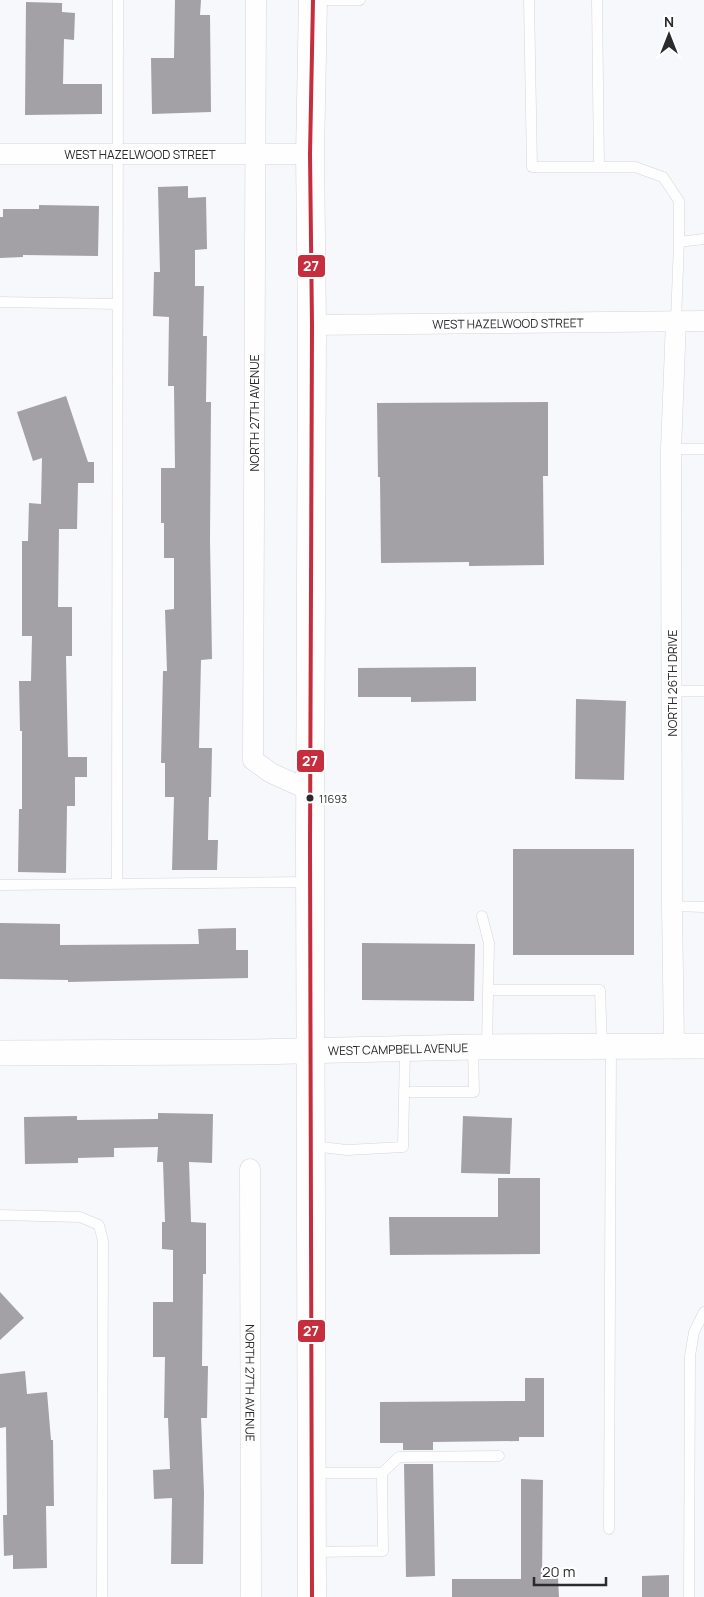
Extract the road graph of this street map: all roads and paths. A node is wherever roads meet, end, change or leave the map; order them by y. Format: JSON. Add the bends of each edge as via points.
{"nodes":[{"id":1,"x":118,"y":0,"type":"edge"},
{"id":2,"x":256,"y":0,"type":"edge"},
{"id":3,"x":313,"y":0,"type":"edge"},
{"id":4,"x":360,"y":0,"type":"edge"},
{"id":5,"x":529,"y":0,"type":"edge"},
{"id":6,"x":597,"y":0,"type":"edge"},
{"id":7,"x":0,"y":154,"type":"edge"},
{"id":8,"x":255,"y":154,"type":"junction"},
{"id":9,"x":310,"y":154,"type":"junction"},
{"id":10,"x":117,"y":155,"type":"junction"},
{"id":11,"x":599,"y":167,"type":"junction"},
{"id":12,"x":704,"y":239,"type":"edge"},
{"id":13,"x":679,"y":242,"type":"junction"},
{"id":14,"x":0,"y":302,"type":"edge"},
{"id":15,"x":117,"y":304,"type":"junction"},
{"id":16,"x":676,"y":321,"type":"junction"},
{"id":17,"x":704,"y":321,"type":"edge"},
{"id":18,"x":312,"y":325,"type":"junction"},
{"id":19,"x":671,"y":449,"type":"junction"},
{"id":20,"x":704,"y":449,"type":"edge"},
{"id":21,"x":672,"y":691,"type":"junction"},
{"id":22,"x":704,"y":691,"type":"edge"},
{"id":23,"x":311,"y":791,"type":"junction"},
{"id":24,"x":310,"y":882,"type":"junction"},
{"id":25,"x":117,"y":883,"type":"junction"},
{"id":26,"x":0,"y":885,"type":"edge"},
{"id":27,"x":672,"y":906,"type":"junction"},
{"id":28,"x":704,"y":907,"type":"edge"},
{"id":29,"x":482,"y":916,"type":"dead end"},
{"id":30,"x":488,"y":990,"type":"junction"},
{"id":31,"x":674,"y":1045,"type":"junction"},
{"id":32,"x":606,"y":1046,"type":"junction"},
{"id":33,"x":704,"y":1046,"type":"edge"},
{"id":34,"x":480,"y":1047,"type":"junction"},
{"id":35,"x":405,"y":1048,"type":"junction"},
{"id":36,"x":310,"y":1050,"type":"junction"},
{"id":37,"x":0,"y":1053,"type":"edge"},
{"id":38,"x":404,"y":1092,"type":"junction"},
{"id":39,"x":311,"y":1146,"type":"junction"},
{"id":40,"x":250,"y":1169,"type":"dead end"},
{"id":41,"x":0,"y":1215,"type":"edge"},
{"id":42,"x":704,"y":1312,"type":"edge"},
{"id":43,"x":499,"y":1456,"type":"dead end"},
{"id":44,"x":312,"y":1473,"type":"junction"},
{"id":45,"x":382,"y":1473,"type":"junction"},
{"id":46,"x":609,"y":1529,"type":"dead end"},
{"id":47,"x":312,"y":1552,"type":"junction"},
{"id":48,"x":102,"y":1597,"type":"edge"},
{"id":49,"x":251,"y":1597,"type":"edge"},
{"id":50,"x":312,"y":1597,"type":"edge"},
{"id":51,"x":690,"y":1597,"type":"edge"}],
"edges":[{"from":1,"to":10,"type":"lane"},
{"from":2,"to":8,"type":"street","name":"NORTH 27TH AVENUE"},
{"from":3,"to":4,"type":"lane"},
{"from":3,"to":9,"type":"main road"},
{"from":5,"to":11,"type":"lane","via":[[532,167]]},
{"from":6,"to":11,"type":"lane"},
{"from":7,"to":10,"type":"street","name":"WEST HAZELWOOD STREET"},
{"from":8,"to":9,"type":"street","name":"WEST HAZELWOOD STREET"},
{"from":8,"to":10,"type":"street","name":"WEST HAZELWOOD STREET"},
{"from":8,"to":23,"type":"street","name":"NORTH 27TH AVENUE","via":[[254,760],[271,773]]},
{"from":9,"to":18,"type":"main road"},
{"from":10,"to":15,"type":"lane"},
{"from":11,"to":13,"type":"lane","via":[[635,167],[663,177],[679,201]]},
{"from":12,"to":13,"type":"lane"},
{"from":13,"to":16,"type":"lane"},
{"from":14,"to":15,"type":"lane"},
{"from":15,"to":25,"type":"lane"},
{"from":16,"to":17,"type":"street","name":"WEST HAZELWOOD STREET"},
{"from":16,"to":18,"type":"street","name":"WEST HAZELWOOD STREET"},
{"from":16,"to":19,"type":"street","name":"NORTH 26TH DRIVE"},
{"from":18,"to":23,"type":"main road"},
{"from":19,"to":20,"type":"lane"},
{"from":19,"to":21,"type":"street","name":"NORTH 26TH DRIVE"},
{"from":21,"to":22,"type":"lane"},
{"from":21,"to":27,"type":"street","name":"NORTH 26TH DRIVE"},
{"from":23,"to":24,"type":"main road"},
{"from":24,"to":25,"type":"lane"},
{"from":24,"to":36,"type":"main road"},
{"from":25,"to":26,"type":"lane"},
{"from":27,"to":28,"type":"lane"},
{"from":27,"to":31,"type":"street","name":"NORTH 26TH DRIVE"},
{"from":29,"to":30,"type":"lane","via":[[489,943]]},
{"from":30,"to":32,"type":"lane","via":[[600,990]]},
{"from":30,"to":34,"type":"lane"},
{"from":31,"to":32,"type":"street","name":"WEST CAMPBELL AVENUE"},
{"from":31,"to":33,"type":"street","name":"WEST CAMPBELL AVENUE"},
{"from":32,"to":34,"type":"street","name":"WEST CAMPBELL AVENUE"},
{"from":32,"to":46,"type":"lane"},
{"from":34,"to":35,"type":"street","name":"WEST CAMPBELL AVENUE"},
{"from":34,"to":38,"type":"lane","via":[[474,1092]]},
{"from":35,"to":36,"type":"street","name":"WEST CAMPBELL AVENUE"},
{"from":35,"to":38,"type":"lane"},
{"from":36,"to":37,"type":"street","name":"WEST CAMPBELL AVENUE"},
{"from":36,"to":39,"type":"main road"},
{"from":38,"to":39,"type":"lane","via":[[403,1148],[347,1150]]},
{"from":39,"to":44,"type":"main road"},
{"from":40,"to":49,"type":"street","name":"NORTH 27TH AVENUE"},
{"from":41,"to":48,"type":"lane","via":[[80,1217],[99,1225],[103,1240]]},
{"from":42,"to":51,"type":"lane","via":[[694,1332],[690,1356]]},
{"from":43,"to":45,"type":"lane","via":[[399,1457]]},
{"from":44,"to":45,"type":"lane"},
{"from":44,"to":47,"type":"main road"},
{"from":45,"to":47,"type":"lane","via":[[383,1551]]},
{"from":47,"to":50,"type":"main road"}]}
